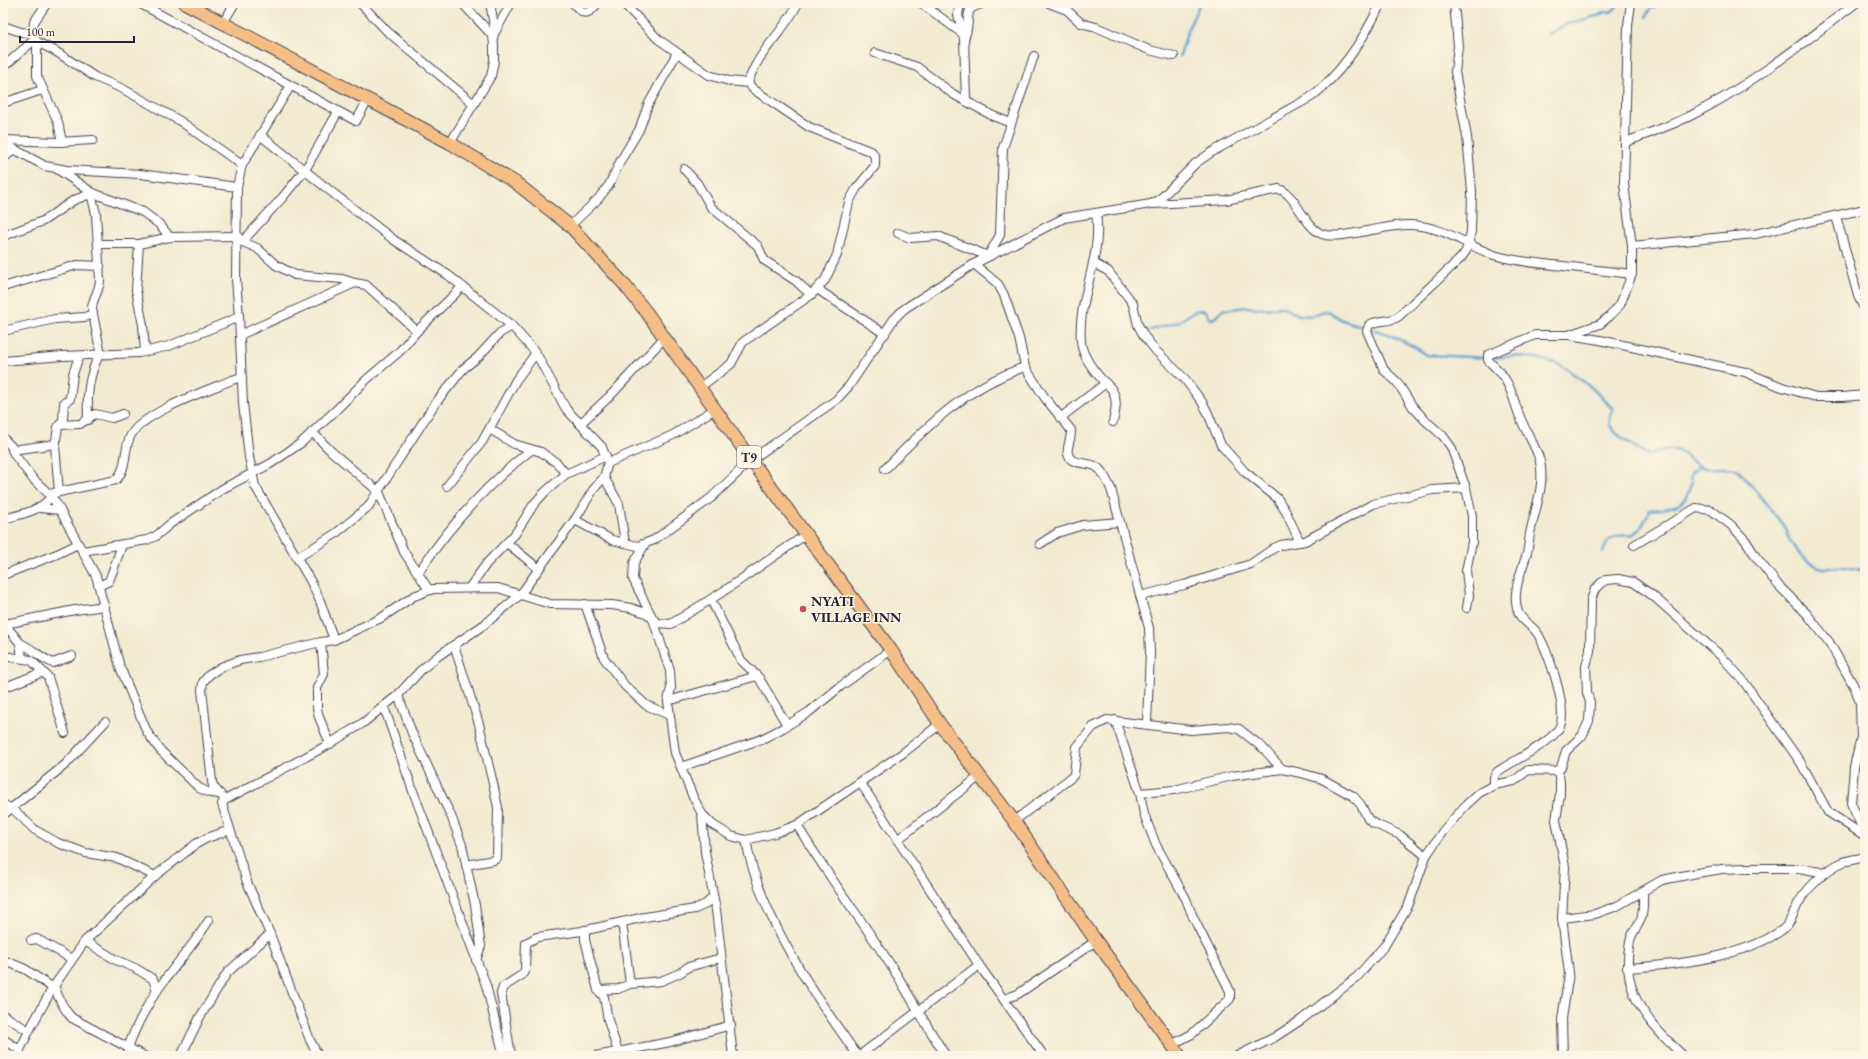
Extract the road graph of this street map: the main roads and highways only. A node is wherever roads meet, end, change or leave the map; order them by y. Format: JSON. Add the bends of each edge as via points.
{"nodes":[{"id":1,"x":185,"y":3,"type":"edge"},
{"id":2,"x":1180,"y":1056,"type":"edge"}],
"edges":[{"from":1,"to":2,"type":"highway","number":"T9","via":[[450,143],[516,183],[570,226],[623,283],[664,338],[891,650],[940,724],[1014,821],[1096,941]]}]}
